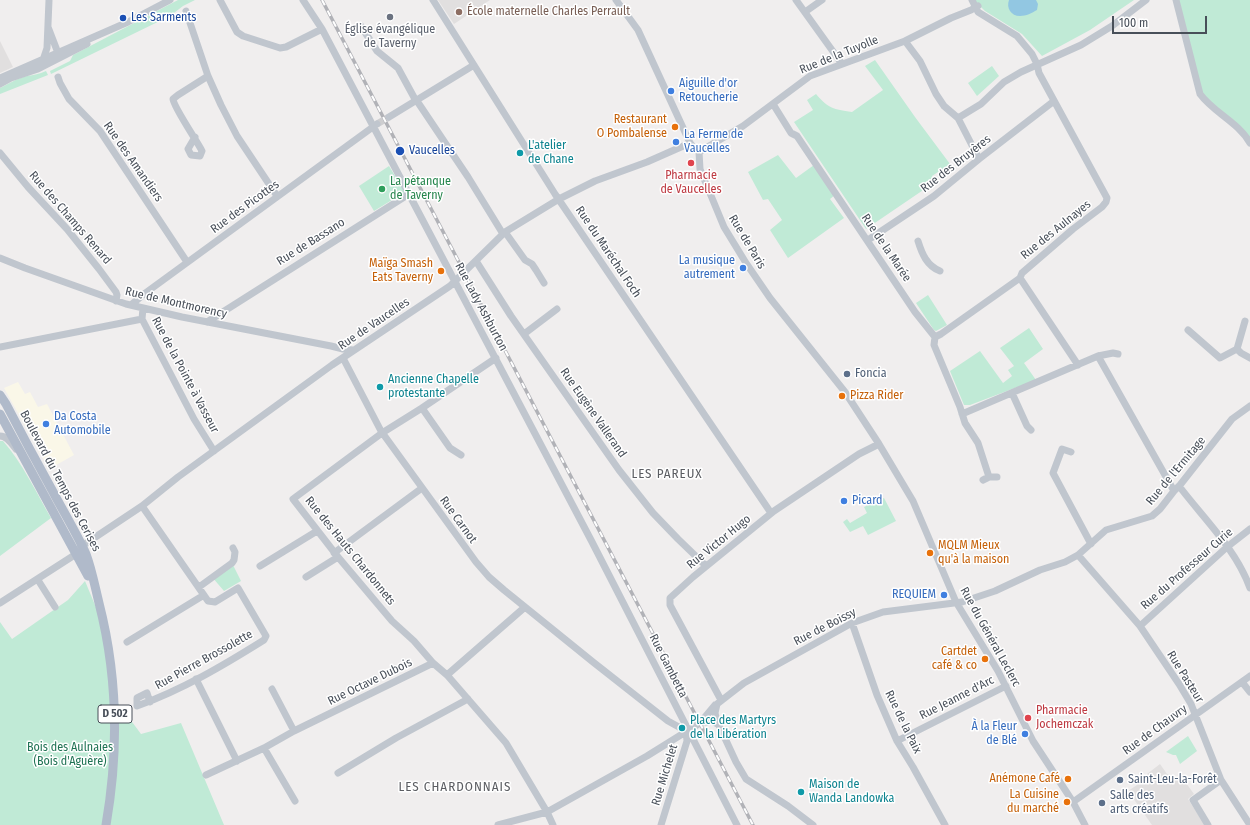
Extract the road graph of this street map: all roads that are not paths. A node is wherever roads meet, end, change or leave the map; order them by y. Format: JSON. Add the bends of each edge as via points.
{"nodes":[{"id":1,"x":49,"y":0,"type":"edge"},
{"id":2,"x":170,"y":0,"type":"edge"},
{"id":3,"x":220,"y":0,"type":"edge"},
{"id":4,"x":303,"y":0,"type":"edge"},
{"id":5,"x":433,"y":0,"type":"edge"},
{"id":6,"x":616,"y":0,"type":"edge"},
{"id":7,"x":796,"y":0,"type":"edge"},
{"id":8,"x":822,"y":0,"type":"edge"},
{"id":9,"x":972,"y":0,"type":"edge"},
{"id":10,"x":1146,"y":0,"type":"edge"},
{"id":11,"x":1176,"y":0,"type":"edge"},
{"id":12,"x":978,"y":6,"type":"junction"},
{"id":13,"x":186,"y":11,"type":"dead end"},
{"id":14,"x":804,"y":12,"type":"junction"},
{"id":15,"x":124,"y":24,"type":"junction"},
{"id":16,"x":361,"y":26,"type":"dead end"},
{"id":17,"x":48,"y":27,"type":"junction"},
{"id":18,"x":322,"y":29,"type":"junction"},
{"id":19,"x":905,"y":41,"type":"junction"},
{"id":20,"x":58,"y":53,"type":"junction"},
{"id":21,"x":43,"y":60,"type":"junction"},
{"id":22,"x":842,"y":64,"type":"junction"},
{"id":23,"x":1037,"y":64,"type":"junction"},
{"id":24,"x":474,"y":65,"type":"junction"},
{"id":25,"x":27,"y":73,"type":"junction"},
{"id":26,"x":208,"y":76,"type":"junction"},
{"id":27,"x":58,"y":77,"type":"dead end"},
{"id":28,"x":0,"y":78,"type":"edge"},
{"id":29,"x":0,"y":84,"type":"edge"},
{"id":30,"x":416,"y":101,"type":"junction"},
{"id":31,"x":1054,"y":101,"type":"junction"},
{"id":32,"x":773,"y":104,"type":"junction"},
{"id":33,"x":389,"y":117,"type":"tunnel mouth"},
{"id":34,"x":958,"y":118,"type":"junction"},
{"id":35,"x":375,"y":126,"type":"junction"},
{"id":36,"x":195,"y":137,"type":"dead end"},
{"id":37,"x":690,"y":143,"type":"junction"},
{"id":38,"x":1250,"y":143,"type":"edge"},
{"id":39,"x":699,"y":152,"type":"junction"},
{"id":40,"x":0,"y":153,"type":"edge"},
{"id":41,"x":979,"y":159,"type":"junction"},
{"id":42,"x":409,"y":194,"type":"junction"},
{"id":43,"x":277,"y":196,"type":"junction"},
{"id":44,"x":559,"y":199,"type":"junction"},
{"id":45,"x":504,"y":233,"type":"junction"},
{"id":46,"x":868,"y":240,"type":"junction"},
{"id":47,"x":918,"y":241,"type":"dead end"},
{"id":48,"x":0,"y":258,"type":"edge"},
{"id":49,"x":476,"y":261,"type":"junction"},
{"id":50,"x":187,"y":262,"type":"junction"},
{"id":51,"x":940,"y":271,"type":"dead end"},
{"id":52,"x":1020,"y":278,"type":"junction"},
{"id":53,"x":454,"y":280,"type":"junction"},
{"id":54,"x":544,"y":284,"type":"dead end"},
{"id":55,"x":116,"y":301,"type":"junction"},
{"id":56,"x":131,"y":305,"type":"junction"},
{"id":57,"x":143,"y":308,"type":"junction"},
{"id":58,"x":226,"y":309,"type":"junction"},
{"id":59,"x":557,"y":309,"type":"dead end"},
{"id":60,"x":142,"y":319,"type":"junction"},
{"id":61,"x":1245,"y":321,"type":"dead end"},
{"id":62,"x":207,"y":322,"type":"junction"},
{"id":63,"x":228,"y":326,"type":"junction"},
{"id":64,"x":1188,"y":330,"type":"dead end"},
{"id":65,"x":524,"y":334,"type":"junction"},
{"id":66,"x":935,"y":337,"type":"junction"},
{"id":67,"x":0,"y":347,"type":"edge"},
{"id":68,"x":1237,"y":349,"type":"junction"},
{"id":69,"x":352,"y":350,"type":"junction"},
{"id":70,"x":1118,"y":354,"type":"dead end"},
{"id":71,"x":1098,"y":356,"type":"junction"},
{"id":72,"x":343,"y":358,"type":"junction"},
{"id":73,"x":496,"y":358,"type":"junction"},
{"id":74,"x":1250,"y":358,"type":"edge"},
{"id":75,"x":1078,"y":365,"type":"junction"},
{"id":76,"x":1012,"y":393,"type":"junction"},
{"id":77,"x":0,"y":395,"type":"edge"},
{"id":78,"x":1250,"y":406,"type":"edge"},
{"id":79,"x":422,"y":408,"type":"junction"},
{"id":80,"x":962,"y":414,"type":"junction"},
{"id":81,"x":13,"y":417,"type":"junction"},
{"id":82,"x":1,"y":420,"type":"edge"},
{"id":83,"x":1031,"y":430,"type":"dead end"},
{"id":84,"x":382,"y":433,"type":"junction"},
{"id":85,"x":0,"y":436,"type":"edge"},
{"id":86,"x":879,"y":444,"type":"junction"},
{"id":87,"x":214,"y":451,"type":"junction"},
{"id":88,"x":1071,"y":452,"type":"dead end"},
{"id":89,"x":885,"y":454,"type":"joint"},
{"id":90,"x":461,"y":455,"type":"dead end"},
{"id":91,"x":26,"y":460,"type":"junction"},
{"id":92,"x":997,"y":477,"type":"dead end"},
{"id":93,"x":422,"y":488,"type":"junction"},
{"id":94,"x":1177,"y":489,"type":"junction"},
{"id":95,"x":142,"y":506,"type":"junction"},
{"id":96,"x":772,"y":513,"type":"junction"},
{"id":97,"x":1250,"y":529,"type":"edge"},
{"id":98,"x":317,"y":531,"type":"junction"},
{"id":99,"x":1090,"y":544,"type":"junction"},
{"id":100,"x":1227,"y":547,"type":"junction"},
{"id":101,"x":233,"y":548,"type":"dead end"},
{"id":102,"x":79,"y":550,"type":"junction"},
{"id":103,"x":336,"y":555,"type":"junction"},
{"id":104,"x":1078,"y":555,"type":"junction"},
{"id":105,"x":260,"y":566,"type":"dead end"},
{"id":106,"x":706,"y":566,"type":"junction"},
{"id":107,"x":306,"y":577,"type":"dead end"},
{"id":108,"x":38,"y":580,"type":"junction"},
{"id":109,"x":199,"y":587,"type":"junction"},
{"id":110,"x":1250,"y":588,"type":"edge"},
{"id":111,"x":204,"y":595,"type":"junction"},
{"id":112,"x":0,"y":602,"type":"edge"},
{"id":113,"x":956,"y":602,"type":"junction"},
{"id":114,"x":55,"y":607,"type":"dead end"},
{"id":115,"x":526,"y":607,"type":"junction"},
{"id":116,"x":852,"y":623,"type":"junction"},
{"id":117,"x":636,"y":626,"type":"joint"},
{"id":118,"x":1140,"y":626,"type":"junction"},
{"id":119,"x":128,"y":642,"type":"dead end"},
{"id":120,"x":433,"y":663,"type":"junction"},
{"id":121,"x":447,"y":675,"type":"junction"},
{"id":122,"x":1250,"y":676,"type":"edge"},
{"id":123,"x":196,"y":679,"type":"junction"},
{"id":124,"x":1242,"y":682,"type":"junction"},
{"id":125,"x":1006,"y":686,"type":"junction"},
{"id":126,"x":272,"y":689,"type":"dead end"},
{"id":127,"x":1250,"y":692,"type":"edge"},
{"id":128,"x":469,"y":700,"type":"junction"},
{"id":129,"x":150,"y":702,"type":"dead end"},
{"id":130,"x":719,"y":702,"type":"junction"},
{"id":131,"x":1196,"y":715,"type":"junction"},
{"id":132,"x":681,"y":716,"type":"junction"},
{"id":133,"x":671,"y":723,"type":"junction"},
{"id":134,"x":700,"y":723,"type":"junction"},
{"id":135,"x":720,"y":726,"type":"junction"},
{"id":136,"x":687,"y":730,"type":"junction"},
{"id":137,"x":294,"y":731,"type":"junction"},
{"id":138,"x":897,"y":741,"type":"junction"},
{"id":139,"x":264,"y":748,"type":"junction"},
{"id":140,"x":237,"y":761,"type":"junction"},
{"id":141,"x":338,"y":773,"type":"dead end"},
{"id":142,"x":206,"y":775,"type":"dead end"},
{"id":143,"x":1220,"y":780,"type":"junction"},
{"id":144,"x":295,"y":801,"type":"dead end"},
{"id":145,"x":1073,"y":802,"type":"junction"},
{"id":146,"x":547,"y":812,"type":"junction"},
{"id":147,"x":1249,"y":820,"type":"edge"},
{"id":148,"x":106,"y":825,"type":"edge"},
{"id":149,"x":498,"y":825,"type":"edge"},
{"id":150,"x":553,"y":825,"type":"edge"},
{"id":151,"x":661,"y":825,"type":"edge"},
{"id":152,"x":737,"y":825,"type":"edge"},
{"id":153,"x":813,"y":825,"type":"edge"},
{"id":154,"x":945,"y":825,"type":"edge"},
{"id":155,"x":1085,"y":825,"type":"edge"},
{"id":156,"x":1208,"y":825,"type":"edge"}],
"edges":[{"from":1,"to":17,"type":"street"},
{"from":2,"to":15,"type":"street"},
{"from":3,"to":18,"type":"street","via":[[237,32],[280,48]]},
{"from":4,"to":18,"type":"street","name":"Rue Lady Ashburton"},
{"from":5,"to":24,"type":"street","name":"Rue du Maréchal Foch"},
{"from":6,"to":37,"type":"street","via":[[638,30]]},
{"from":7,"to":14,"type":"street"},
{"from":8,"to":14,"type":"street"},
{"from":9,"to":12,"type":"street","name":"Rue des Aulnayes"},
{"from":10,"to":23,"type":"street","via":[[1112,26],[1081,45]]},
{"from":11,"to":38,"type":"street","via":[[1200,94],[1245,134]]},
{"from":12,"to":19,"type":"street","name":"Rue de la Tuyolle"},
{"from":12,"to":23,"type":"street","name":"Rue des Aulnayes","via":[[978,12],[1017,36]]},
{"from":13,"to":26,"type":"street"},
{"from":14,"to":22,"type":"street"},
{"from":15,"to":20,"type":"street"},
{"from":15,"to":25,"type":"street"},
{"from":16,"to":30,"type":"street","via":[[377,51],[398,68]]},
{"from":17,"to":20,"type":"street"},
{"from":17,"to":21,"type":"street","via":[[47,48]]},
{"from":18,"to":35,"type":"street","name":"Rue Lady Ashburton"},
{"from":19,"to":22,"type":"street","name":"Rue de la Tuyolle"},
{"from":19,"to":34,"type":"street","via":[[920,61],[944,106]]},
{"from":20,"to":21,"type":"street"},
{"from":20,"to":25,"type":"street"},
{"from":21,"to":28,"type":"street"},
{"from":22,"to":32,"type":"street","name":"Rue de la Tuyolle","via":[[810,76]]},
{"from":23,"to":31,"type":"street","name":"Rue des Aulnayes"},
{"from":23,"to":34,"type":"street","via":[[1004,82],[982,104]]},
{"from":24,"to":30,"type":"street"},
{"from":24,"to":44,"type":"street","name":"Rue du Maréchal Foch"},
{"from":25,"to":29,"type":"street"},
{"from":26,"to":36,"type":"street","via":[[173,99]]},
{"from":26,"to":43,"type":"street","via":[[237,136]]},
{"from":27,"to":50,"type":"street","name":"Rue des Amandiers","via":[[69,99],[100,131]]},
{"from":30,"to":33,"type":"street"},
{"from":30,"to":45,"type":"street"},
{"from":31,"to":41,"type":"street","name":"Rue des Bruyères"},
{"from":31,"to":52,"type":"street","name":"Rue des Aulnayes","via":[[1105,194],[1106,202],[1048,250],[1022,273]]},
{"from":32,"to":39,"type":"street","name":"Rue de la Tuyolle","via":[[743,126]]},
{"from":32,"to":46,"type":"street","name":"Rue de la Marée"},
{"from":34,"to":41,"type":"street"},
{"from":35,"to":42,"type":"street","name":"Rue Lady Ashburton"},
{"from":35,"to":43,"type":"street","name":"Rue des Picottes"},
{"from":37,"to":39,"type":"street"},
{"from":37,"to":44,"type":"street","name":"Rue de Vaucelles","via":[[595,181]]},
{"from":39,"to":86,"type":"street","name":"Rue de Paris","via":[[700,169],[724,227],[746,263],[770,298],[845,392]]},
{"from":40,"to":55,"type":"street","name":"Rue des Champs Renard","via":[[100,269],[118,295]]},
{"from":41,"to":46,"type":"street","name":"Rue des Bruyères","via":[[934,196]]},
{"from":42,"to":53,"type":"street","name":"Rue Lady Ashburton"},
{"from":42,"to":58,"type":"street","name":"Rue de Bassano"},
{"from":43,"to":50,"type":"street","name":"Rue des Picottes"},
{"from":44,"to":45,"type":"street","name":"Rue de Vaucelles"},
{"from":44,"to":96,"type":"street","name":"Rue du Maréchal Foch"},
{"from":45,"to":49,"type":"street","name":"Rue de Vaucelles"},
{"from":45,"to":54,"type":"street","via":[[525,260],[532,264]]},
{"from":46,"to":66,"type":"street","name":"Rue de la Marée","via":[[915,312]]},
{"from":47,"to":51,"type":"street","via":[[921,253],[932,268]]},
{"from":48,"to":55,"type":"street","name":"Rue de Montmorency"},
{"from":49,"to":53,"type":"street","name":"Rue de Vaucelles"},
{"from":49,"to":65,"type":"street","name":"Rue Eugène Vallerand"},
{"from":50,"to":56,"type":"street","name":"Rue des Picottes"},
{"from":52,"to":66,"type":"street"},
{"from":52,"to":75,"type":"street","name":"Rue des Aulnayes"},
{"from":53,"to":69,"type":"street","name":"Rue de Vaucelles","via":[[450,286]]},
{"from":53,"to":73,"type":"street","name":"Rue Lady Ashburton"},
{"from":55,"to":56,"type":"street","name":"Rue de Montmorency"},
{"from":56,"to":57,"type":"street","name":"Rue de Montmorency"},
{"from":57,"to":60,"type":"street","name":"Rue de la Pointe à Vasseur"},
{"from":57,"to":62,"type":"street","name":"Rue de Montmorency"},
{"from":58,"to":62,"type":"street","name":"Rue de Bassano"},
{"from":58,"to":63,"type":"street","via":[[225,320]]},
{"from":59,"to":65,"type":"street"},
{"from":60,"to":67,"type":"street"},
{"from":60,"to":87,"type":"street","name":"Rue de la Pointe à Vasseur","via":[[194,419]]},
{"from":61,"to":68,"type":"street"},
{"from":62,"to":63,"type":"street","name":"Rue de Montmorency"},
{"from":63,"to":69,"type":"street","name":"Rue de Montmorency"},
{"from":64,"to":68,"type":"street","via":[[1220,358]]},
{"from":65,"to":106,"type":"street","name":"Rue Eugène Vallerand","via":[[619,470],[653,513]]},
{"from":66,"to":80,"type":"street","name":"Rue de la Marée","via":[[934,345]]},
{"from":68,"to":74,"type":"street"},
{"from":69,"to":72,"type":"street","name":"Rue de Vaucelles"},
{"from":70,"to":71,"type":"street"},
{"from":71,"to":75,"type":"street"},
{"from":71,"to":94,"type":"street"},
{"from":72,"to":84,"type":"street","name":"Rue Carnot"},
{"from":72,"to":87,"type":"street","name":"Rue de Vaucelles"},
{"from":73,"to":79,"type":"street","name":"Rue des Hauts Chardonnets"},
{"from":73,"to":117,"type":"street","name":"Rue Lady Ashburton"},
{"from":75,"to":76,"type":"street"},
{"from":76,"to":80,"type":"street"},
{"from":76,"to":83,"type":"street"},
{"from":77,"to":81,"type":"main road","name":"Boulevard du Temps des Cerises","number":"D 502"},
{"from":78,"to":94,"type":"street","name":"Rue de l'Ermitage","via":[[1232,419]]},
{"from":79,"to":84,"type":"street","name":"Rue des Hauts Chardonnets"},
{"from":79,"to":90,"type":"street","via":[[450,448]]},
{"from":80,"to":92,"type":"street","name":"Rue de la Marée","via":[[978,443],[986,478]]},
{"from":81,"to":82,"type":"street"},
{"from":81,"to":102,"type":"main road","name":"Boulevard du Temps des Cerises","number":"D 502"},
{"from":82,"to":91,"type":"main road","name":"Boulevard du Temps des Cerises","number":"D 502"},
{"from":84,"to":93,"type":"street","name":"Rue Carnot"},
{"from":84,"to":98,"type":"street","name":"Rue des Hauts Chardonnets","via":[[293,498]]},
{"from":85,"to":91,"type":"street","via":[[8,440]]},
{"from":86,"to":89,"type":"street","name":"Rue de Paris"},
{"from":86,"to":96,"type":"street","name":"Rue Victor Hugo","via":[[853,457]]},
{"from":87,"to":95,"type":"street","name":"Rue de Vaucelles"},
{"from":88,"to":99,"type":"street","via":[[1062,449],[1053,473]]},
{"from":89,"to":113,"type":"street","name":"Rue du Général Leclerc","via":[[913,501]]},
{"from":91,"to":102,"type":"main road","name":"Boulevard du Temps des Cerises","number":"D 502"},
{"from":93,"to":103,"type":"street"},
{"from":93,"to":115,"type":"street","name":"Rue Carnot","via":[[489,577]]},
{"from":94,"to":99,"type":"street","name":"Rue de l'Ermitage","via":[[1152,516],[1106,530]]},
{"from":94,"to":100,"type":"street"},
{"from":95,"to":102,"type":"street","name":"Rue de Vaucelles"},
{"from":95,"to":109,"type":"street"},
{"from":96,"to":106,"type":"street","name":"Rue Victor Hugo"},
{"from":97,"to":100,"type":"street","name":"Rue du Professeur Curie"},
{"from":98,"to":103,"type":"street","name":"Rue des Hauts Chardonnets"},
{"from":98,"to":105,"type":"street"},
{"from":99,"to":104,"type":"street","name":"Rue de l'Ermitage"},
{"from":100,"to":110,"type":"street","via":[[1241,567]]},
{"from":100,"to":118,"type":"street","name":"Rue du Professeur Curie"},
{"from":101,"to":109,"type":"street","via":[[235,552],[232,563]]},
{"from":102,"to":108,"type":"street","name":"Rue de Vaucelles"},
{"from":102,"to":148,"type":"main road","name":"Boulevard du Temps des Cerises","number":"D 502","via":[[99,603],[109,648],[114,688],[116,721],[113,779]]},
{"from":103,"to":107,"type":"street"},
{"from":103,"to":120,"type":"street","name":"Rue des Hauts Chardonnets","via":[[392,621]]},
{"from":104,"to":113,"type":"street","name":"Rue de l'Ermitage","via":[[995,591]]},
{"from":104,"to":118,"type":"street","name":"Rue Pasteur"},
{"from":106,"to":130,"type":"street","name":"Rue Victor Hugo","via":[[672,596],[670,602]]},
{"from":108,"to":112,"type":"street","name":"Rue de Vaucelles"},
{"from":108,"to":114,"type":"street"},
{"from":109,"to":111,"type":"street"},
{"from":111,"to":119,"type":"street"},
{"from":111,"to":123,"type":"street","name":"Rue Pierre Brossolette","via":[[208,601],[215,602],[238,588],[266,636],[264,640]]},
{"from":113,"to":116,"type":"street","name":"Rue de Boissy","via":[[883,612]]},
{"from":113,"to":125,"type":"street","name":"Rue du Général Leclerc"},
{"from":115,"to":121,"type":"street"},
{"from":115,"to":133,"type":"street","name":"Rue Carnot"},
{"from":116,"to":130,"type":"street","name":"Rue de Boissy","via":[[744,683]]},
{"from":116,"to":138,"type":"street","name":"Rue de la Paix","via":[[877,695]]},
{"from":117,"to":132,"type":"street","name":"Rue Gambetta"},
{"from":118,"to":131,"type":"street","name":"Rue Pasteur","via":[[1180,684]]},
{"from":120,"to":121,"type":"street"},
{"from":120,"to":137,"type":"street","name":"Rue Octave Dubois"},
{"from":121,"to":128,"type":"street"},
{"from":122,"to":124,"type":"street","name":"Rue de Chauvry"},
{"from":123,"to":129,"type":"street","name":"Rue Pierre Brossolette"},
{"from":123,"to":140,"type":"street"},
{"from":124,"to":127,"type":"street"},
{"from":124,"to":131,"type":"street","name":"Rue de Chauvry"},
{"from":125,"to":138,"type":"street","name":"Rue Jeanne d'Arc"},
{"from":125,"to":145,"type":"street","name":"Rue du Général Leclerc","via":[[1033,741]]},
{"from":126,"to":137,"type":"street"},
{"from":128,"to":141,"type":"street","via":[[396,738]]},
{"from":128,"to":146,"type":"street","via":[[506,743]]},
{"from":130,"to":134,"type":"street","name":"Rue de Boissy"},
{"from":130,"to":135,"type":"street","via":[[715,713]]},
{"from":131,"to":143,"type":"street","name":"Rue Pasteur"},
{"from":131,"to":145,"type":"street","name":"Rue de Chauvry"},
{"from":132,"to":133,"type":"street"},
{"from":132,"to":136,"type":"street"},
{"from":133,"to":136,"type":"street"},
{"from":134,"to":135,"type":"street","via":[[712,721]]},
{"from":134,"to":136,"type":"street","name":"Rue de Boissy"},
{"from":135,"to":153,"type":"street","via":[[746,779]]},
{"from":136,"to":146,"type":"street","name":"Rue de Boissy","via":[[647,756]]},
{"from":136,"to":151,"type":"street","name":"Rue Michelet","via":[[687,741]]},
{"from":136,"to":152,"type":"street"},
{"from":137,"to":139,"type":"street","name":"Rue Octave Dubois"},
{"from":138,"to":154,"type":"street","name":"Rue de la Paix"},
{"from":139,"to":140,"type":"street","name":"Rue Octave Dubois"},
{"from":139,"to":144,"type":"street"},
{"from":140,"to":142,"type":"street","name":"Rue Octave Dubois"},
{"from":143,"to":147,"type":"street","name":"Rue Pasteur"},
{"from":143,"to":156,"type":"street","via":[[1193,800]]},
{"from":145,"to":155,"type":"street","name":"Rue du Général Leclerc"},
{"from":146,"to":149,"type":"street","name":"Rue de Boissy"},
{"from":146,"to":150,"type":"street"}]}
